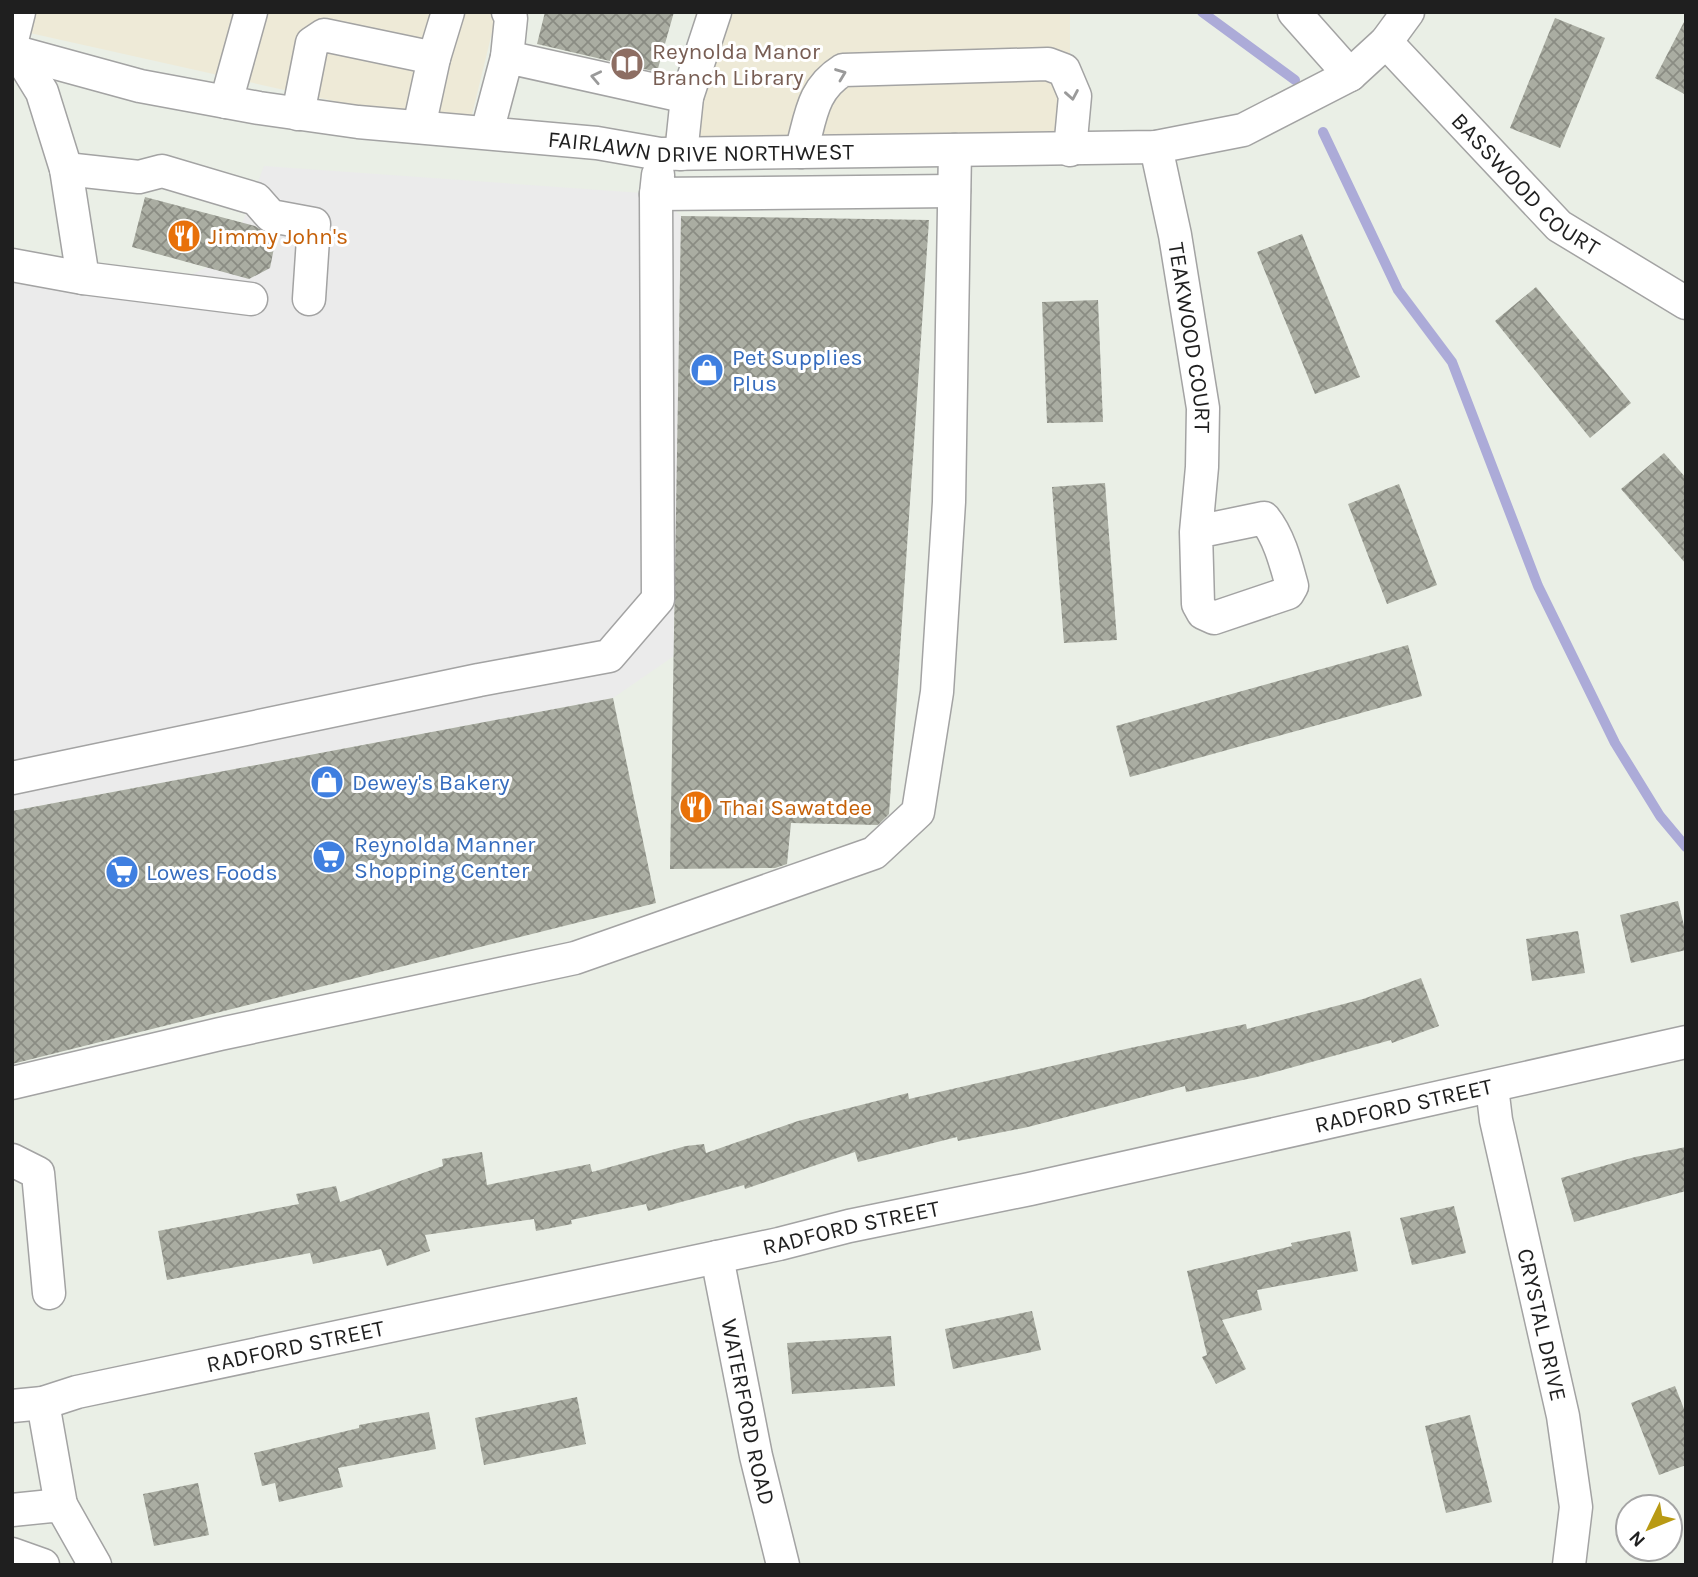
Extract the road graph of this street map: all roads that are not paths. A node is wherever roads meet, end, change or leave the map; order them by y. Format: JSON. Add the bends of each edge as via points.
{"nodes":[{"id":1,"x":19,"y":12,"type":"edge"},
{"id":2,"x":251,"y":12,"type":"edge"},
{"id":3,"x":448,"y":12,"type":"edge"},
{"id":4,"x":508,"y":12,"type":"edge"},
{"id":5,"x":715,"y":12,"type":"edge"},
{"id":6,"x":1294,"y":12,"type":"edge"},
{"id":7,"x":1408,"y":12,"type":"edge"},
{"id":8,"x":1381,"y":46,"type":"junction"},
{"id":9,"x":14,"y":48,"type":"edge"},
{"id":10,"x":506,"y":57,"type":"junction"},
{"id":11,"x":434,"y":58,"type":"junction"},
{"id":12,"x":1350,"y":75,"type":"junction"},
{"id":13,"x":687,"y":96,"type":"junction"},
{"id":14,"x":226,"y":102,"type":"junction"},
{"id":15,"x":298,"y":114,"type":"junction"},
{"id":16,"x":419,"y":127,"type":"junction"},
{"id":17,"x":487,"y":132,"type":"junction"},
{"id":18,"x":1156,"y":147,"type":"junction"},
{"id":19,"x":955,"y":150,"type":"junction"},
{"id":20,"x":1070,"y":150,"type":"junction"},
{"id":21,"x":801,"y":152,"type":"junction"},
{"id":22,"x":671,"y":154,"type":"junction"},
{"id":23,"x":66,"y":169,"type":"junction"},
{"id":24,"x":954,"y":191,"type":"junction"},
{"id":25,"x":656,"y":194,"type":"junction"},
{"id":26,"x":12,"y":265,"type":"edge"},
{"id":27,"x":83,"y":278,"type":"junction"},
{"id":28,"x":251,"y":299,"type":"dead end"},
{"id":29,"x":309,"y":299,"type":"dead end"},
{"id":30,"x":1686,"y":303,"type":"edge"},
{"id":31,"x":1196,"y":532,"type":"dead end"},
{"id":32,"x":12,"y":778,"type":"edge"},
{"id":33,"x":1686,"y":1042,"type":"edge"},
{"id":34,"x":12,"y":1083,"type":"edge"},
{"id":35,"x":1492,"y":1087,"type":"junction"},
{"id":36,"x":12,"y":1160,"type":"edge"},
{"id":37,"x":718,"y":1257,"type":"junction"},
{"id":38,"x":49,"y":1293,"type":"dead end"},
{"id":39,"x":27,"y":1404,"type":"edge"},
{"id":40,"x":61,"y":1505,"type":"junction"},
{"id":41,"x":12,"y":1510,"type":"edge"},
{"id":42,"x":12,"y":1554,"type":"edge"},
{"id":43,"x":43,"y":1565,"type":"edge"},
{"id":44,"x":95,"y":1565,"type":"edge"},
{"id":45,"x":783,"y":1565,"type":"edge"},
{"id":46,"x":1569,"y":1565,"type":"edge"}],
"edges":[{"from":1,"to":9,"type":"street"},
{"from":2,"to":14,"type":"street"},
{"from":3,"to":11,"type":"street"},
{"from":4,"to":10,"type":"street"},
{"from":5,"to":13,"type":"street"},
{"from":6,"to":12,"type":"street"},
{"from":7,"to":8,"type":"street","name":"FAIRLAWN DRIVE NORTHWEST"},
{"from":8,"to":12,"type":"street","name":"FAIRLAWN DRIVE NORTHWEST"},
{"from":8,"to":30,"type":"street","name":"BASSWOOD COURT","via":[[1559,226]]},
{"from":9,"to":14,"type":"street","name":"FAIRLAWN DRIVE NORTHWEST","via":[[140,86]]},
{"from":9,"to":23,"type":"street","via":[[43,92]]},
{"from":13,"to":10,"type":"street","one_way":true},
{"from":10,"to":17,"type":"street"},
{"from":11,"to":15,"type":"street","via":[[324,35],[312,43]]},
{"from":11,"to":16,"type":"street"},
{"from":12,"to":18,"type":"street","name":"FAIRLAWN DRIVE NORTHWEST","via":[[1243,130]]},
{"from":13,"to":22,"type":"street"},
{"from":14,"to":15,"type":"street","name":"FAIRLAWN DRIVE NORTHWEST"},
{"from":15,"to":16,"type":"street","name":"FAIRLAWN DRIVE NORTHWEST"},
{"from":16,"to":17,"type":"street","name":"FAIRLAWN DRIVE NORTHWEST"},
{"from":17,"to":22,"type":"street","name":"FAIRLAWN DRIVE NORTHWEST"},
{"from":18,"to":20,"type":"street","name":"FAIRLAWN DRIVE NORTHWEST"},
{"from":18,"to":31,"type":"street","name":"TEAKWOOD COURT","via":[[1203,408]]},
{"from":19,"to":20,"type":"street","name":"FAIRLAWN DRIVE NORTHWEST"},
{"from":19,"to":21,"type":"street","name":"FAIRLAWN DRIVE NORTHWEST"},
{"from":19,"to":24,"type":"street"},
{"from":21,"to":20,"type":"street","one_way":true,"via":[[825,81],[843,70],[1048,64],[1064,70],[1074,96]]},
{"from":21,"to":22,"type":"street","name":"FAIRLAWN DRIVE NORTHWEST"},
{"from":22,"to":25,"type":"street"},
{"from":23,"to":27,"type":"street"},
{"from":23,"to":29,"type":"street","via":[[139,177],[162,171],[256,199],[271,216],[314,223]]},
{"from":24,"to":25,"type":"street"},
{"from":24,"to":34,"type":"street","via":[[948,502],[937,692],[918,812],[874,853],[575,958]]},
{"from":25,"to":32,"type":"street","via":[[658,599],[609,656]]},
{"from":26,"to":27,"type":"street"},
{"from":27,"to":28,"type":"street"},
{"from":33,"to":35,"type":"street","name":"RADFORD STREET"},
{"from":35,"to":37,"type":"street","name":"RADFORD STREET"},
{"from":35,"to":46,"type":"street","name":"CRYSTAL DRIVE","via":[[1563,1416],[1576,1507]]},
{"from":36,"to":38,"type":"street","via":[[38,1173]]},
{"from":37,"to":39,"type":"street","name":"RADFORD STREET"},
{"from":37,"to":45,"type":"street","name":"WATERFORD ROAD","via":[[756,1456]]},
{"from":39,"to":40,"type":"street"},
{"from":40,"to":41,"type":"street"},
{"from":40,"to":44,"type":"street"},
{"from":42,"to":43,"type":"street"}]}
